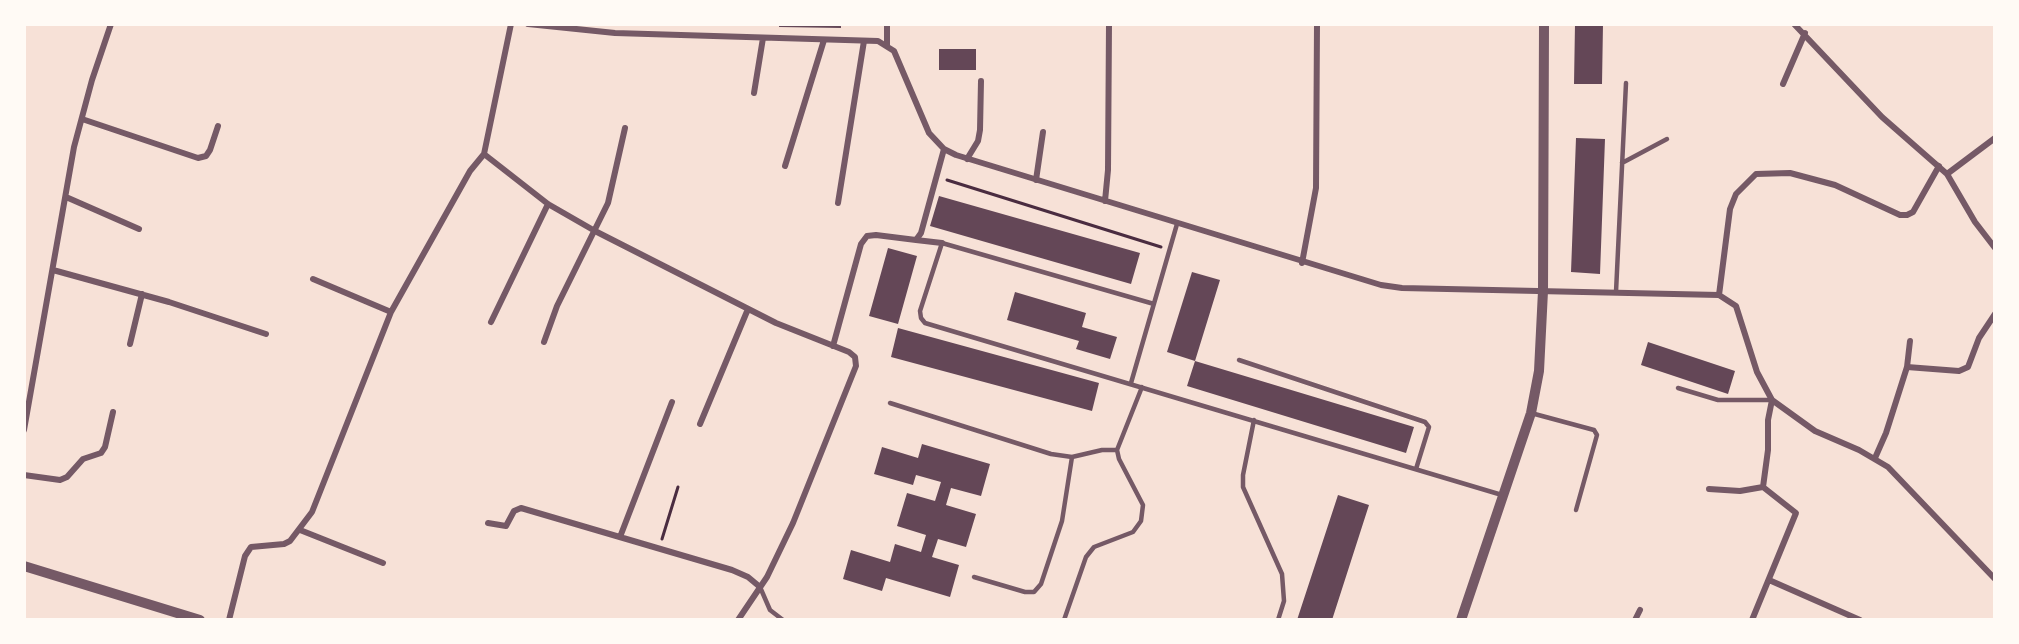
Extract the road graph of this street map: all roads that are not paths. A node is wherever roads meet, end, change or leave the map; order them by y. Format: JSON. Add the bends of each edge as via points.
{"nodes":[{"id":1,"x":111,"y":24,"type":"edge"},
{"id":2,"x":512,"y":24,"type":"edge"},
{"id":3,"x":528,"y":24,"type":"edge"},
{"id":4,"x":616,"y":24,"type":"edge"},
{"id":5,"x":887,"y":24,"type":"edge"},
{"id":6,"x":1109,"y":24,"type":"edge"},
{"id":7,"x":1317,"y":24,"type":"edge"},
{"id":8,"x":1544,"y":24,"type":"edge"},
{"id":9,"x":1794,"y":24,"type":"edge"},
{"id":10,"x":615,"y":33,"type":"junction"},
{"id":11,"x":1805,"y":33,"type":"junction"},
{"id":12,"x":763,"y":38,"type":"junction"},
{"id":13,"x":824,"y":40,"type":"junction"},
{"id":14,"x":864,"y":41,"type":"junction"},
{"id":15,"x":887,"y":45,"type":"junction"},
{"id":16,"x":981,"y":81,"type":"dead end"},
{"id":17,"x":1626,"y":83,"type":"dead end"},
{"id":18,"x":1783,"y":84,"type":"dead end"},
{"id":19,"x":754,"y":93,"type":"dead end"},
{"id":20,"x":82,"y":119,"type":"junction"},
{"id":21,"x":218,"y":126,"type":"dead end"},
{"id":22,"x":626,"y":129,"type":"dead end"},
{"id":23,"x":1042,"y":132,"type":"dead end"},
{"id":24,"x":1995,"y":138,"type":"edge"},
{"id":25,"x":1667,"y":139,"type":"dead end"},
{"id":26,"x":944,"y":149,"type":"junction"},
{"id":27,"x":484,"y":154,"type":"junction"},
{"id":28,"x":967,"y":159,"type":"junction"},
{"id":29,"x":1622,"y":163,"type":"junction"},
{"id":30,"x":785,"y":166,"type":"dead end"},
{"id":31,"x":1939,"y":166,"type":"junction"},
{"id":32,"x":1947,"y":174,"type":"junction"},
{"id":33,"x":1036,"y":180,"type":"junction"},
{"id":34,"x":66,"y":197,"type":"junction"},
{"id":35,"x":1105,"y":201,"type":"junction"},
{"id":36,"x":838,"y":203,"type":"dead end"},
{"id":37,"x":548,"y":204,"type":"junction"},
{"id":38,"x":1177,"y":224,"type":"junction"},
{"id":39,"x":139,"y":229,"type":"dead end"},
{"id":40,"x":595,"y":231,"type":"junction"},
{"id":41,"x":916,"y":240,"type":"junction"},
{"id":42,"x":942,"y":243,"type":"junction"},
{"id":43,"x":1995,"y":248,"type":"edge"},
{"id":44,"x":1302,"y":263,"type":"junction"},
{"id":45,"x":53,"y":270,"type":"junction"},
{"id":46,"x":313,"y":279,"type":"dead end"},
{"id":47,"x":1543,"y":291,"type":"junction"},
{"id":48,"x":1616,"y":292,"type":"junction"},
{"id":49,"x":142,"y":294,"type":"junction"},
{"id":50,"x":1719,"y":295,"type":"junction"},
{"id":51,"x":1154,"y":304,"type":"junction"},
{"id":52,"x":748,"y":309,"type":"junction"},
{"id":53,"x":390,"y":312,"type":"junction"},
{"id":54,"x":1995,"y":314,"type":"edge"},
{"id":55,"x":491,"y":322,"type":"dead end"},
{"id":56,"x":266,"y":334,"type":"dead end"},
{"id":57,"x":1910,"y":341,"type":"dead end"},
{"id":58,"x":544,"y":342,"type":"dead end"},
{"id":59,"x":130,"y":344,"type":"dead end"},
{"id":60,"x":832,"y":346,"type":"junction"},
{"id":61,"x":1239,"y":360,"type":"dead end"},
{"id":62,"x":1907,"y":367,"type":"junction"},
{"id":63,"x":1131,"y":383,"type":"junction"},
{"id":64,"x":1142,"y":387,"type":"junction"},
{"id":65,"x":1678,"y":388,"type":"dead end"},
{"id":66,"x":1772,"y":400,"type":"junction"},
{"id":67,"x":672,"y":402,"type":"dead end"},
{"id":68,"x":890,"y":403,"type":"dead end"},
{"id":69,"x":112,"y":412,"type":"dead end"},
{"id":70,"x":1531,"y":413,"type":"junction"},
{"id":71,"x":1254,"y":420,"type":"junction"},
{"id":72,"x":700,"y":424,"type":"dead end"},
{"id":73,"x":24,"y":430,"type":"edge"},
{"id":74,"x":1117,"y":450,"type":"junction"},
{"id":75,"x":1072,"y":458,"type":"junction"},
{"id":76,"x":1875,"y":458,"type":"junction"},
{"id":77,"x":1416,"y":469,"type":"junction"},
{"id":78,"x":24,"y":475,"type":"edge"},
{"id":79,"x":1763,"y":487,"type":"junction"},
{"id":80,"x":1709,"y":489,"type":"dead end"},
{"id":81,"x":1504,"y":496,"type":"junction"},
{"id":82,"x":1576,"y":510,"type":"dead end"},
{"id":83,"x":488,"y":523,"type":"dead end"},
{"id":84,"x":300,"y":530,"type":"junction"},
{"id":85,"x":620,"y":537,"type":"junction"},
{"id":86,"x":383,"y":563,"type":"dead end"},
{"id":87,"x":24,"y":566,"type":"edge"},
{"id":88,"x":974,"y":577,"type":"dead end"},
{"id":89,"x":1995,"y":579,"type":"edge"},
{"id":90,"x":1769,"y":580,"type":"junction"},
{"id":91,"x":760,"y":587,"type":"junction"},
{"id":92,"x":1640,"y":610,"type":"dead end"},
{"id":93,"x":200,"y":620,"type":"edge"},
{"id":94,"x":229,"y":620,"type":"edge"},
{"id":95,"x":738,"y":620,"type":"edge"},
{"id":96,"x":783,"y":620,"type":"edge"},
{"id":97,"x":1064,"y":620,"type":"edge"},
{"id":98,"x":1278,"y":620,"type":"edge"},
{"id":99,"x":1461,"y":620,"type":"edge"},
{"id":100,"x":1635,"y":620,"type":"edge"},
{"id":101,"x":1752,"y":620,"type":"edge"},
{"id":102,"x":1860,"y":620,"type":"edge"}],
"edges":[{"from":1,"to":20,"type":"street"},
{"from":2,"to":27,"type":"street"},
{"from":3,"to":10,"type":"street"},
{"from":4,"to":10,"type":"street"},
{"from":5,"to":15,"type":"street"},
{"from":6,"to":35,"type":"street"},
{"from":7,"to":44,"type":"street","via":[[1316,188]]},
{"from":8,"to":47,"type":"street"},
{"from":9,"to":11,"type":"street"},
{"from":10,"to":12,"type":"street"},
{"from":11,"to":18,"type":"street"},
{"from":11,"to":31,"type":"street","via":[[1882,117]]},
{"from":12,"to":13,"type":"street"},
{"from":12,"to":19,"type":"street"},
{"from":13,"to":14,"type":"street"},
{"from":13,"to":30,"type":"street"},
{"from":14,"to":15,"type":"street"},
{"from":14,"to":36,"type":"street"},
{"from":15,"to":26,"type":"street","via":[[899,60],[929,133]]},
{"from":16,"to":28,"type":"street","via":[[980,130]]},
{"from":17,"to":29,"type":"lane"},
{"from":20,"to":21,"type":"street","via":[[198,158],[210,150]]},
{"from":20,"to":34,"type":"street"},
{"from":22,"to":40,"type":"street","via":[[608,203]]},
{"from":23,"to":33,"type":"street"},
{"from":24,"to":32,"type":"street"},
{"from":25,"to":29,"type":"lane"},
{"from":26,"to":28,"type":"street"},
{"from":26,"to":41,"type":"street","via":[[921,234]]},
{"from":27,"to":37,"type":"street"},
{"from":27,"to":53,"type":"street","via":[[470,171]]},
{"from":28,"to":33,"type":"street"},
{"from":29,"to":48,"type":"lane"},
{"from":31,"to":32,"type":"street"},
{"from":31,"to":50,"type":"street","via":[[1913,212],[1900,215],[1835,185],[1790,173],[1756,174],[1736,194],[1731,209]]},
{"from":32,"to":43,"type":"street"},
{"from":33,"to":35,"type":"street"},
{"from":34,"to":39,"type":"street"},
{"from":34,"to":45,"type":"street"},
{"from":35,"to":38,"type":"street"},
{"from":37,"to":40,"type":"street"},
{"from":37,"to":55,"type":"street"},
{"from":38,"to":44,"type":"street"},
{"from":38,"to":51,"type":"lane"},
{"from":40,"to":52,"type":"street"},
{"from":40,"to":58,"type":"street","via":[[557,306]]},
{"from":41,"to":42,"type":"street"},
{"from":41,"to":60,"type":"street","via":[[867,236],[861,244]]},
{"from":42,"to":51,"type":"lane"},
{"from":42,"to":63,"type":"lane","via":[[920,311],[925,323]]},
{"from":44,"to":47,"type":"street","via":[[1402,288]]},
{"from":45,"to":49,"type":"street"},
{"from":45,"to":73,"type":"street"},
{"from":46,"to":53,"type":"street"},
{"from":47,"to":48,"type":"street"},
{"from":47,"to":70,"type":"street","via":[[1539,371]]},
{"from":48,"to":50,"type":"street"},
{"from":49,"to":56,"type":"street"},
{"from":49,"to":59,"type":"street"},
{"from":50,"to":66,"type":"street","via":[[1736,306],[1757,372]]},
{"from":51,"to":63,"type":"lane"},
{"from":52,"to":60,"type":"street"},
{"from":52,"to":72,"type":"street"},
{"from":53,"to":84,"type":"street","via":[[312,513]]},
{"from":54,"to":62,"type":"street","via":[[1979,338],[1968,367],[1959,371]]},
{"from":57,"to":62,"type":"street"},
{"from":60,"to":91,"type":"street","via":[[855,357],[856,366],[793,523]]},
{"from":61,"to":77,"type":"lane","via":[[1425,422],[1429,427]]},
{"from":62,"to":76,"type":"street"},
{"from":63,"to":64,"type":"lane"},
{"from":64,"to":71,"type":"lane"},
{"from":64,"to":74,"type":"lane"},
{"from":65,"to":66,"type":"lane","via":[[1718,400]]},
{"from":66,"to":76,"type":"street","via":[[1815,430]]},
{"from":66,"to":79,"type":"street"},
{"from":67,"to":85,"type":"street"},
{"from":68,"to":75,"type":"lane"},
{"from":69,"to":78,"type":"street","via":[[101,453],[83,459],[60,480]]},
{"from":70,"to":81,"type":"street"},
{"from":70,"to":82,"type":"lane","via":[[1594,430],[1597,435]]},
{"from":71,"to":77,"type":"lane"},
{"from":71,"to":98,"type":"lane","via":[[1244,487],[1282,574],[1284,601]]},
{"from":74,"to":75,"type":"lane"},
{"from":74,"to":97,"type":"lane","via":[[1143,505],[1141,521],[1133,532],[1094,548],[1086,557]]},
{"from":75,"to":88,"type":"lane","via":[[1062,521],[1041,584],[1034,592],[1025,592]]},
{"from":76,"to":89,"type":"street"},
{"from":77,"to":81,"type":"lane"},
{"from":79,"to":80,"type":"street","via":[[1740,491]]},
{"from":79,"to":90,"type":"street","via":[[1796,513]]},
{"from":81,"to":99,"type":"street"},
{"from":83,"to":85,"type":"street","via":[[506,526],[514,511],[521,508]]},
{"from":84,"to":86,"type":"street"},
{"from":84,"to":94,"type":"street","via":[[284,544],[252,547],[245,556]]},
{"from":85,"to":91,"type":"street","via":[[732,570]]},
{"from":87,"to":93,"type":"street"},
{"from":90,"to":101,"type":"street"},
{"from":90,"to":102,"type":"street"},
{"from":91,"to":95,"type":"street"},
{"from":91,"to":96,"type":"lane","via":[[771,610]]},
{"from":92,"to":100,"type":"street"}]}
